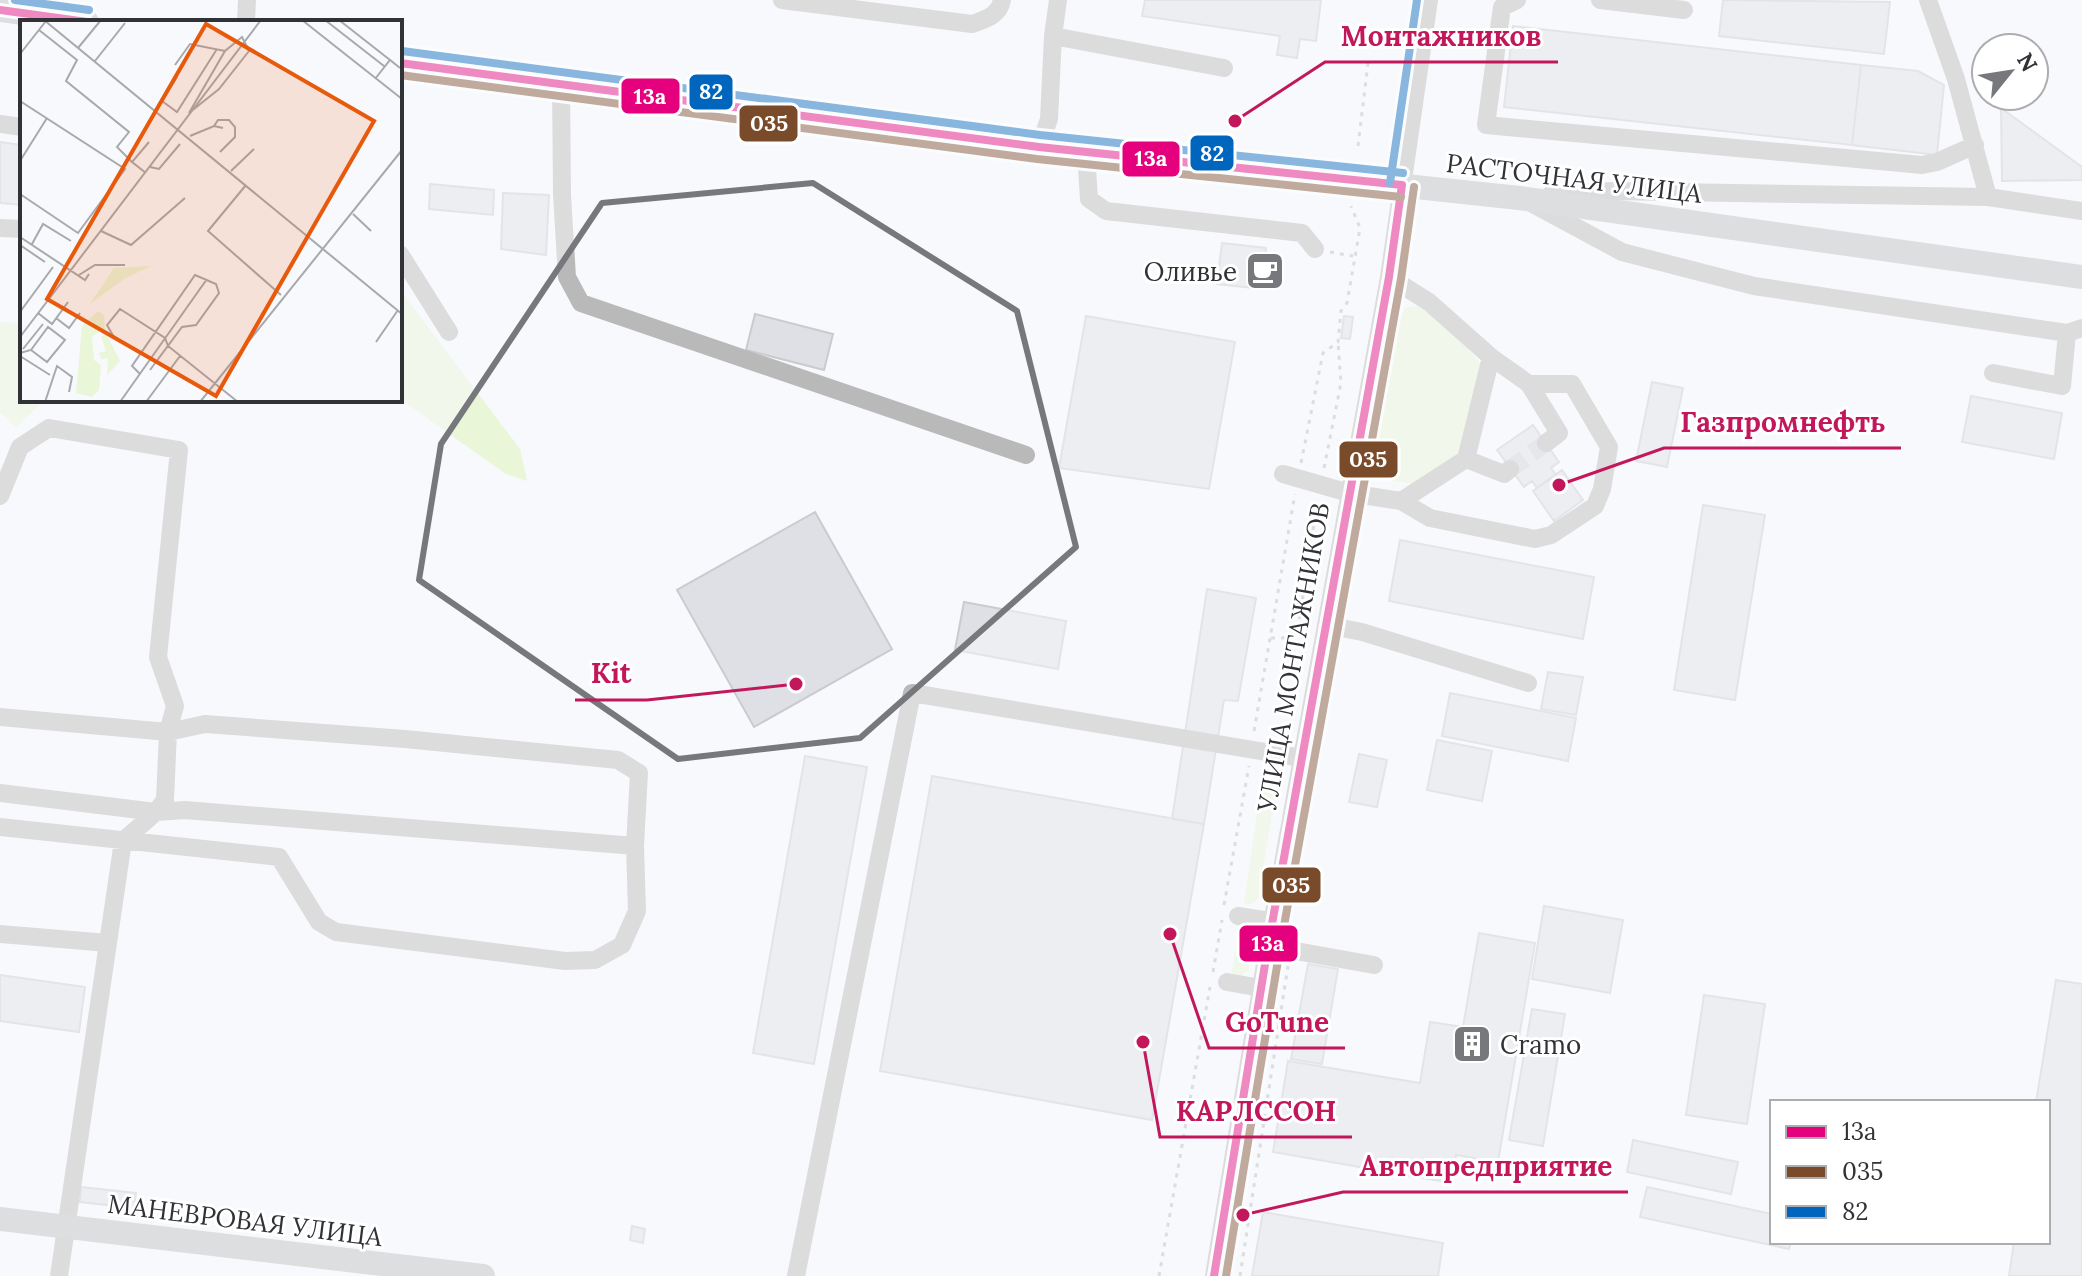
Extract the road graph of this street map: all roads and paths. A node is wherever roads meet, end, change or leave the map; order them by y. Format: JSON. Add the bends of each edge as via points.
{"nodes":[{"id":1,"x":247,"y":0,"type":"edge"},
{"id":2,"x":782,"y":0,"type":"edge"},
{"id":3,"x":1002,"y":0,"type":"edge"},
{"id":4,"x":1058,"y":0,"type":"edge"},
{"id":5,"x":1429,"y":0,"type":"edge"},
{"id":6,"x":1517,"y":0,"type":"edge"},
{"id":7,"x":1600,"y":0,"type":"edge"},
{"id":8,"x":1928,"y":0,"type":"edge"},
{"id":9,"x":0,"y":10,"type":"edge"},
{"id":10,"x":1684,"y":10,"type":"dead end"},
{"id":11,"x":72,"y":20,"type":"edge"},
{"id":12,"x":246,"y":20,"type":"edge"},
{"id":13,"x":1053,"y":36,"type":"junction"},
{"id":14,"x":402,"y":63,"type":"edge"},
{"id":15,"x":1368,"y":63,"type":"dead end"},
{"id":16,"x":1224,"y":68,"type":"dead end"},
{"id":17,"x":561,"y":82,"type":"junction"},
{"id":18,"x":0,"y":124,"type":"edge"},
{"id":19,"x":20,"y":127,"type":"edge"},
{"id":20,"x":1975,"y":145,"type":"junction"},
{"id":21,"x":1358,"y":146,"type":"dead end"},
{"id":22,"x":1039,"y":147,"type":"junction"},
{"id":23,"x":1086,"y":152,"type":"junction"},
{"id":24,"x":1402,"y":185,"type":"junction"},
{"id":25,"x":1988,"y":197,"type":"junction"},
{"id":26,"x":1519,"y":198,"type":"junction"},
{"id":27,"x":2082,"y":211,"type":"edge"},
{"id":28,"x":0,"y":228,"type":"edge"},
{"id":29,"x":20,"y":229,"type":"edge"},
{"id":30,"x":1315,"y":249,"type":"joint"},
{"id":31,"x":1353,"y":256,"type":"dead end"},
{"id":32,"x":402,"y":257,"type":"edge"},
{"id":33,"x":1389,"y":277,"type":"junction"},
{"id":34,"x":2082,"y":277,"type":"edge"},
{"id":35,"x":2074,"y":331,"type":"edge"},
{"id":36,"x":449,"y":332,"type":"dead end"},
{"id":37,"x":1491,"y":357,"type":"junction"},
{"id":38,"x":1993,"y":373,"type":"dead end"},
{"id":39,"x":1529,"y":384,"type":"junction"},
{"id":40,"x":1546,"y":443,"type":"dead end"},
{"id":41,"x":1026,"y":455,"type":"dead end"},
{"id":42,"x":1466,"y":459,"type":"junction"},
{"id":43,"x":1510,"y":469,"type":"dead end"},
{"id":44,"x":1283,"y":474,"type":"dead end"},
{"id":45,"x":1349,"y":493,"type":"junction"},
{"id":46,"x":0,"y":496,"type":"edge"},
{"id":47,"x":1401,"y":501,"type":"junction"},
{"id":48,"x":1326,"y":625,"type":"junction"},
{"id":49,"x":1528,"y":683,"type":"dead end"},
{"id":50,"x":0,"y":717,"type":"edge"},
{"id":51,"x":168,"y":732,"type":"junction"},
{"id":52,"x":1302,"y":758,"type":"junction"},
{"id":53,"x":0,"y":793,"type":"edge"},
{"id":54,"x":156,"y":812,"type":"junction"},
{"id":55,"x":0,"y":827,"type":"edge"},
{"id":56,"x":123,"y":841,"type":"junction"},
{"id":57,"x":635,"y":846,"type":"junction"},
{"id":58,"x":1238,"y":916,"type":"dead end"},
{"id":59,"x":1272,"y":921,"type":"junction"},
{"id":60,"x":0,"y":934,"type":"edge"},
{"id":61,"x":108,"y":943,"type":"junction"},
{"id":62,"x":1268,"y":946,"type":"junction"},
{"id":63,"x":1291,"y":950,"type":"junction"},
{"id":64,"x":1374,"y":965,"type":"dead end"},
{"id":65,"x":1227,"y":982,"type":"dead end"},
{"id":66,"x":1261,"y":988,"type":"junction"},
{"id":67,"x":0,"y":1219,"type":"edge"},
{"id":68,"x":66,"y":1227,"type":"junction"},
{"id":69,"x":59,"y":1276,"type":"edge"},
{"id":70,"x":483,"y":1276,"type":"edge"},
{"id":71,"x":796,"y":1276,"type":"edge"},
{"id":72,"x":1214,"y":1276,"type":"edge"},
{"id":73,"x":1240,"y":1276,"type":"edge"}],
"edges":[{"from":1,"to":12,"type":"street"},
{"from":2,"to":3,"type":"street","via":[[972,24],[994,16]]},
{"from":4,"to":13,"type":"street"},
{"from":5,"to":24,"type":"street","name":"УЛИЦА МОНТАЖНИКОВ"},
{"from":6,"to":20,"type":"street","via":[[1502,7],[1486,125],[1922,165]]},
{"from":7,"to":10,"type":"street"},
{"from":8,"to":20,"type":"street"},
{"from":9,"to":11,"type":"main road"},
{"from":13,"to":16,"type":"street"},
{"from":13,"to":22,"type":"street","via":[[1049,119]]},
{"from":14,"to":17,"type":"main road","name":"РАСТОЧНАЯ УЛИЦА"},
{"from":15,"to":21,"type":"path"},
{"from":17,"to":22,"type":"main road","name":"РАСТОЧНАЯ УЛИЦА"},
{"from":17,"to":41,"type":"street","via":[[567,277],[581,303]]},
{"from":18,"to":19,"type":"street"},
{"from":20,"to":25,"type":"street"},
{"from":22,"to":23,"type":"main road","name":"РАСТОЧНАЯ УЛИЦА"},
{"from":23,"to":24,"type":"main road","name":"РАСТОЧНАЯ УЛИЦА"},
{"from":23,"to":30,"type":"street","via":[[1089,199],[1106,211],[1302,233]]},
{"from":24,"to":26,"type":"main road","name":"РАСТОЧНАЯ УЛИЦА"},
{"from":24,"to":33,"type":"street","name":"УЛИЦА МОНТАЖНИКОВ"},
{"from":25,"to":26,"type":"street","via":[[1610,191]]},
{"from":25,"to":27,"type":"street"},
{"from":26,"to":34,"type":"main road","name":"РАСТОЧНАЯ УЛИЦА"},
{"from":26,"to":35,"type":"street","via":[[1622,252],[1754,286]]},
{"from":28,"to":29,"type":"street"},
{"from":30,"to":31,"type":"path"},
{"from":32,"to":36,"type":"street"},
{"from":33,"to":37,"type":"street","via":[[1429,302]]},
{"from":33,"to":45,"type":"street","name":"УЛИЦА МОНТАЖНИКОВ"},
{"from":35,"to":38,"type":"street","via":[[2062,386]]},
{"from":37,"to":39,"type":"street"},
{"from":37,"to":42,"type":"street"},
{"from":39,"to":40,"type":"street","via":[[1559,433]]},
{"from":39,"to":47,"type":"street","via":[[1572,384],[1609,447],[1595,506],[1551,535],[1535,539],[1430,518]]},
{"from":42,"to":43,"type":"street","via":[[1504,474]]},
{"from":42,"to":47,"type":"street"},
{"from":44,"to":45,"type":"street"},
{"from":45,"to":47,"type":"street"},
{"from":45,"to":48,"type":"street","name":"УЛИЦА МОНТАЖНИКОВ"},
{"from":46,"to":51,"type":"street","via":[[20,447],[49,428],[179,450],[158,657],[175,706]]},
{"from":48,"to":49,"type":"street"},
{"from":48,"to":52,"type":"street","name":"УЛИЦА МОНТАЖНИКОВ"},
{"from":50,"to":51,"type":"street"},
{"from":51,"to":54,"type":"street","via":[[165,800]]},
{"from":51,"to":57,"type":"street","via":[[205,724],[618,760],[639,773]]},
{"from":52,"to":59,"type":"street","name":"УЛИЦА МОНТАЖНИКОВ"},
{"from":52,"to":71,"type":"street","via":[[912,693]]},
{"from":53,"to":54,"type":"street"},
{"from":54,"to":56,"type":"street"},
{"from":54,"to":57,"type":"street","via":[[185,810]]},
{"from":55,"to":56,"type":"street"},
{"from":56,"to":57,"type":"street","via":[[279,857],[319,922],[336,932],[565,961],[595,960],[622,945],[637,911]]},
{"from":56,"to":61,"type":"street"},
{"from":58,"to":59,"type":"street"},
{"from":59,"to":62,"type":"street","name":"УЛИЦА МОНТАЖНИКОВ"},
{"from":60,"to":61,"type":"street"},
{"from":61,"to":68,"type":"street"},
{"from":62,"to":63,"type":"street"},
{"from":62,"to":66,"type":"street","name":"УЛИЦА МОНТАЖНИКОВ"},
{"from":63,"to":64,"type":"street"},
{"from":63,"to":73,"type":"path"},
{"from":65,"to":66,"type":"street"},
{"from":66,"to":72,"type":"street","name":"УЛИЦА МОНТАЖНИКОВ"},
{"from":67,"to":68,"type":"main road","name":"МАНЕВРОВАЯ УЛИЦА"},
{"from":68,"to":69,"type":"street"},
{"from":68,"to":70,"type":"main road","name":"МАНЕВРОВАЯ УЛИЦА"}]}
